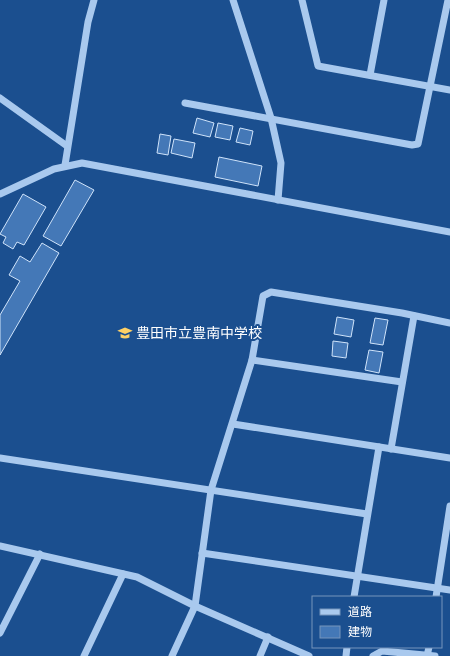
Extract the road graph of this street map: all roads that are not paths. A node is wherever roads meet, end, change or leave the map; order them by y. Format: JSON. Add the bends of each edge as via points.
{"nodes":[{"id":1,"x":94,"y":0,"type":"edge"},
{"id":2,"x":233,"y":0,"type":"edge"},
{"id":3,"x":302,"y":0,"type":"edge"},
{"id":4,"x":384,"y":0,"type":"edge"},
{"id":5,"x":448,"y":0,"type":"edge"},
{"id":6,"x":370,"y":75,"type":"junction"},
{"id":7,"x":430,"y":87,"type":"junction"},
{"id":8,"x":450,"y":90,"type":"edge"},
{"id":9,"x":0,"y":98,"type":"edge"},
{"id":10,"x":185,"y":102,"type":"dead end"},
{"id":11,"x":271,"y":118,"type":"junction"},
{"id":12,"x":67,"y":146,"type":"junction"},
{"id":13,"x":66,"y":165,"type":"junction"},
{"id":14,"x":0,"y":194,"type":"edge"},
{"id":15,"x":278,"y":200,"type":"junction"},
{"id":16,"x":450,"y":232,"type":"edge"},
{"id":17,"x":414,"y":316,"type":"junction"},
{"id":18,"x":450,"y":323,"type":"edge"},
{"id":19,"x":252,"y":360,"type":"junction"},
{"id":20,"x":402,"y":382,"type":"junction"},
{"id":21,"x":233,"y":424,"type":"junction"},
{"id":22,"x":379,"y":447,"type":"junction"},
{"id":23,"x":391,"y":449,"type":"junction"},
{"id":24,"x":0,"y":458,"type":"edge"},
{"id":25,"x":450,"y":458,"type":"edge"},
{"id":26,"x":211,"y":490,"type":"junction"},
{"id":27,"x":450,"y":506,"type":"edge"},
{"id":28,"x":367,"y":514,"type":"junction"},
{"id":29,"x":449,"y":524,"type":"edge"},
{"id":30,"x":0,"y":546,"type":"edge"},
{"id":31,"x":202,"y":552,"type":"junction"},
{"id":32,"x":40,"y":554,"type":"junction"},
{"id":33,"x":123,"y":574,"type":"junction"},
{"id":34,"x":357,"y":576,"type":"junction"},
{"id":35,"x":438,"y":588,"type":"junction"},
{"id":36,"x":450,"y":590,"type":"edge"},
{"id":37,"x":354,"y":596,"type":"edge"},
{"id":38,"x":436,"y":596,"type":"edge"},
{"id":39,"x":195,"y":606,"type":"junction"},
{"id":40,"x":0,"y":633,"type":"edge"},
{"id":41,"x":268,"y":637,"type":"junction"},
{"id":42,"x":84,"y":656,"type":"edge"},
{"id":43,"x":172,"y":656,"type":"edge"},
{"id":44,"x":260,"y":656,"type":"edge"},
{"id":45,"x":309,"y":656,"type":"edge"},
{"id":46,"x":374,"y":656,"type":"edge"},
{"id":47,"x":430,"y":656,"type":"edge"}],
"edges":[{"from":1,"to":12,"type":"street"},
{"from":2,"to":11,"type":"street"},
{"from":3,"to":6,"type":"street","via":[[318,66]]},
{"from":4,"to":6,"type":"street"},
{"from":5,"to":7,"type":"street"},
{"from":6,"to":7,"type":"street"},
{"from":7,"to":8,"type":"street"},
{"from":7,"to":11,"type":"street","via":[[418,144],[412,145]]},
{"from":9,"to":12,"type":"street"},
{"from":10,"to":11,"type":"street"},
{"from":11,"to":15,"type":"street","via":[[281,163]]},
{"from":12,"to":13,"type":"street"},
{"from":13,"to":14,"type":"street"},
{"from":13,"to":15,"type":"street","via":[[92,164]]},
{"from":15,"to":16,"type":"street"},
{"from":17,"to":18,"type":"street"},
{"from":17,"to":19,"type":"street","via":[[271,292],[263,296]]},
{"from":17,"to":20,"type":"street"},
{"from":19,"to":20,"type":"street"},
{"from":19,"to":21,"type":"street"},
{"from":20,"to":23,"type":"street"},
{"from":21,"to":22,"type":"street"},
{"from":21,"to":26,"type":"street"},
{"from":22,"to":23,"type":"street"},
{"from":22,"to":28,"type":"street"},
{"from":23,"to":25,"type":"street"},
{"from":24,"to":26,"type":"street"},
{"from":26,"to":28,"type":"street"},
{"from":26,"to":31,"type":"street"},
{"from":27,"to":29,"type":"street"},
{"from":28,"to":34,"type":"street"},
{"from":29,"to":35,"type":"street"},
{"from":30,"to":32,"type":"street"},
{"from":31,"to":34,"type":"street"},
{"from":31,"to":39,"type":"street"},
{"from":32,"to":33,"type":"street"},
{"from":32,"to":40,"type":"street"},
{"from":33,"to":39,"type":"street","via":[[137,577]]},
{"from":33,"to":42,"type":"street"},
{"from":34,"to":35,"type":"street"},
{"from":34,"to":37,"type":"street"},
{"from":35,"to":36,"type":"street"},
{"from":35,"to":38,"type":"street"},
{"from":39,"to":41,"type":"street"},
{"from":39,"to":43,"type":"street"},
{"from":41,"to":44,"type":"street"},
{"from":41,"to":45,"type":"street"},
{"from":46,"to":47,"type":"street","via":[[382,651]]}]}
